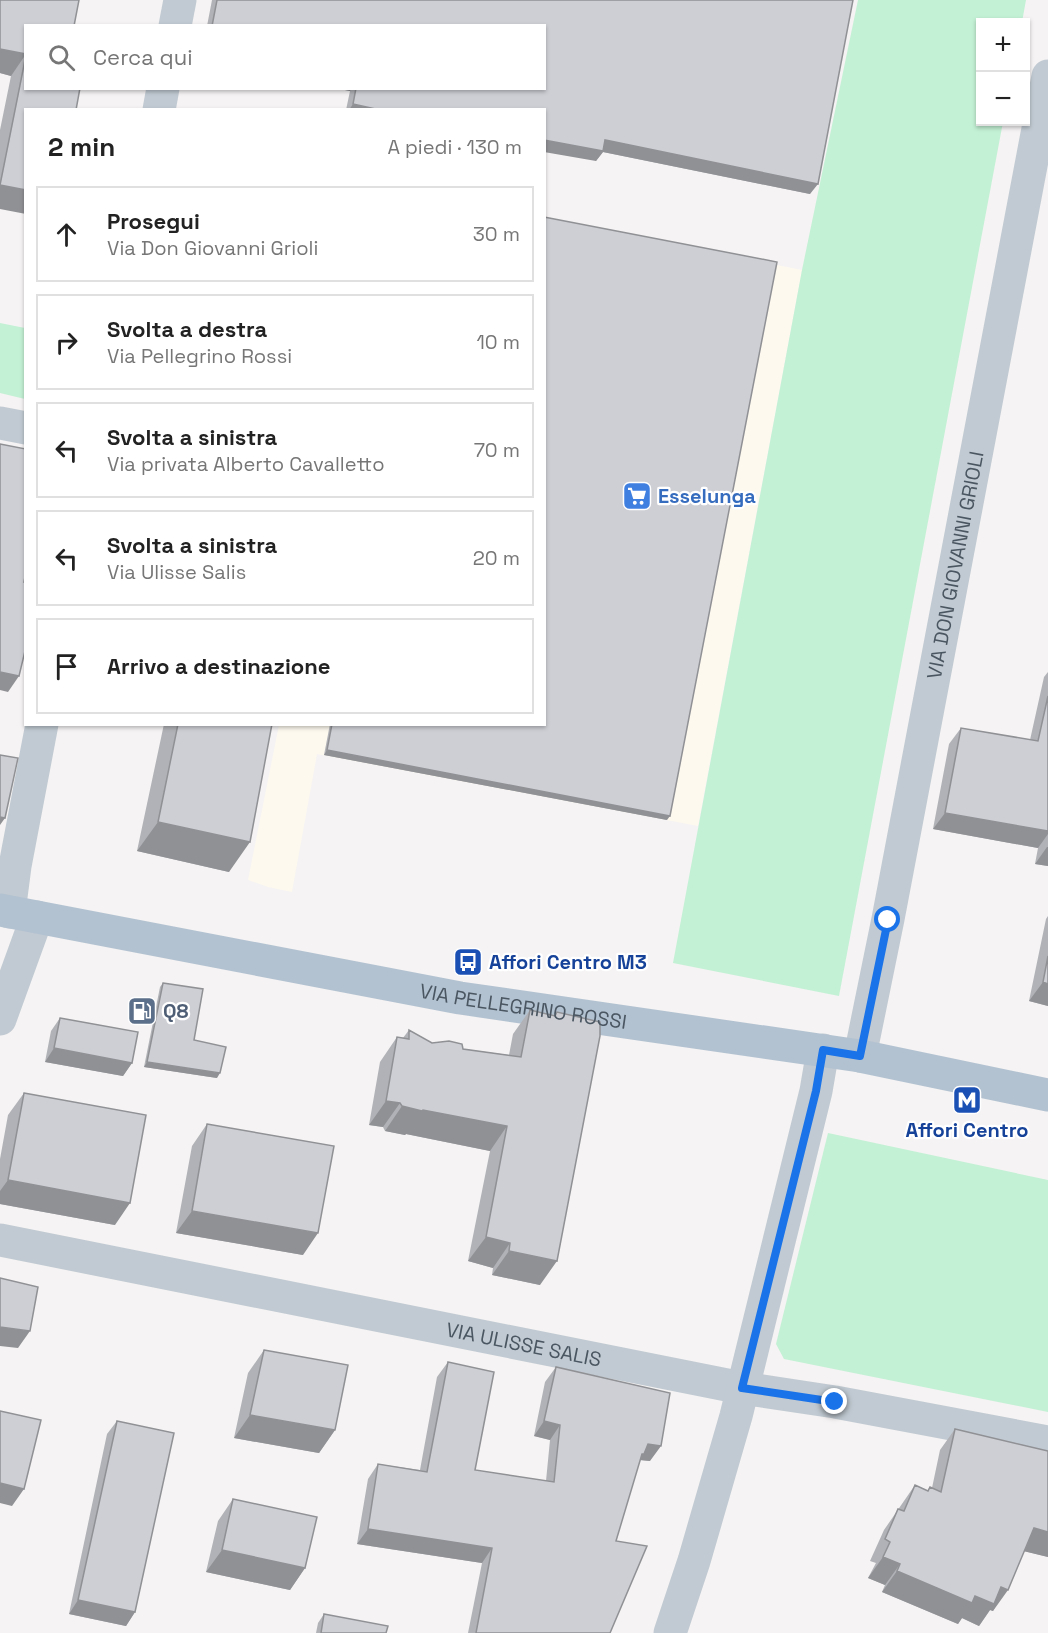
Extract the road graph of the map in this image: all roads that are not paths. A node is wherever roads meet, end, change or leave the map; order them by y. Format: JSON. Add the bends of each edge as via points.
{"nodes":[{"id":1,"x":180,"y":0,"type":"edge"},
{"id":2,"x":175,"y":24,"type":"edge"},
{"id":3,"x":1048,"y":76,"type":"edge"},
{"id":4,"x":163,"y":90,"type":"edge"},
{"id":5,"x":159,"y":108,"type":"edge"},
{"id":6,"x":0,"y":423,"type":"edge"},
{"id":7,"x":24,"y":428,"type":"edge"},
{"id":8,"x":42,"y":726,"type":"edge"},
{"id":9,"x":15,"y":913,"type":"edge"},
{"id":10,"x":0,"y":1019,"type":"edge"},
{"id":11,"x":823,"y":1050,"type":"junction"},
{"id":12,"x":860,"y":1056,"type":"junction"},
{"id":13,"x":1048,"y":1095,"type":"edge"},
{"id":14,"x":0,"y":1240,"type":"edge"},
{"id":15,"x":742,"y":1388,"type":"junction"},
{"id":16,"x":1048,"y":1442,"type":"edge"},
{"id":17,"x":670,"y":1633,"type":"edge"}],
"edges":[{"from":1,"to":2,"type":"street"},
{"from":3,"to":12,"type":"street","name":"VIA DON GIOVANNI GRIOLI"},
{"from":4,"to":5,"type":"street"},
{"from":6,"to":7,"type":"street"},
{"from":8,"to":9,"type":"street","via":[[15,866]]},
{"from":9,"to":10,"type":"street"},
{"from":9,"to":11,"type":"main road","name":"VIA PELLEGRINO ROSSI","via":[[460,998]]},
{"from":11,"to":12,"type":"main road","name":"VIA PELLEGRINO ROSSI"},
{"from":11,"to":15,"type":"street"},
{"from":12,"to":13,"type":"main road","name":"VIA PELLEGRINO ROSSI"},
{"from":14,"to":15,"type":"street","name":"VIA ULISSE SALIS"},
{"from":15,"to":16,"type":"street","name":"VIA ULISSE SALIS"},
{"from":15,"to":17,"type":"street","via":[[698,1550]]}]}
